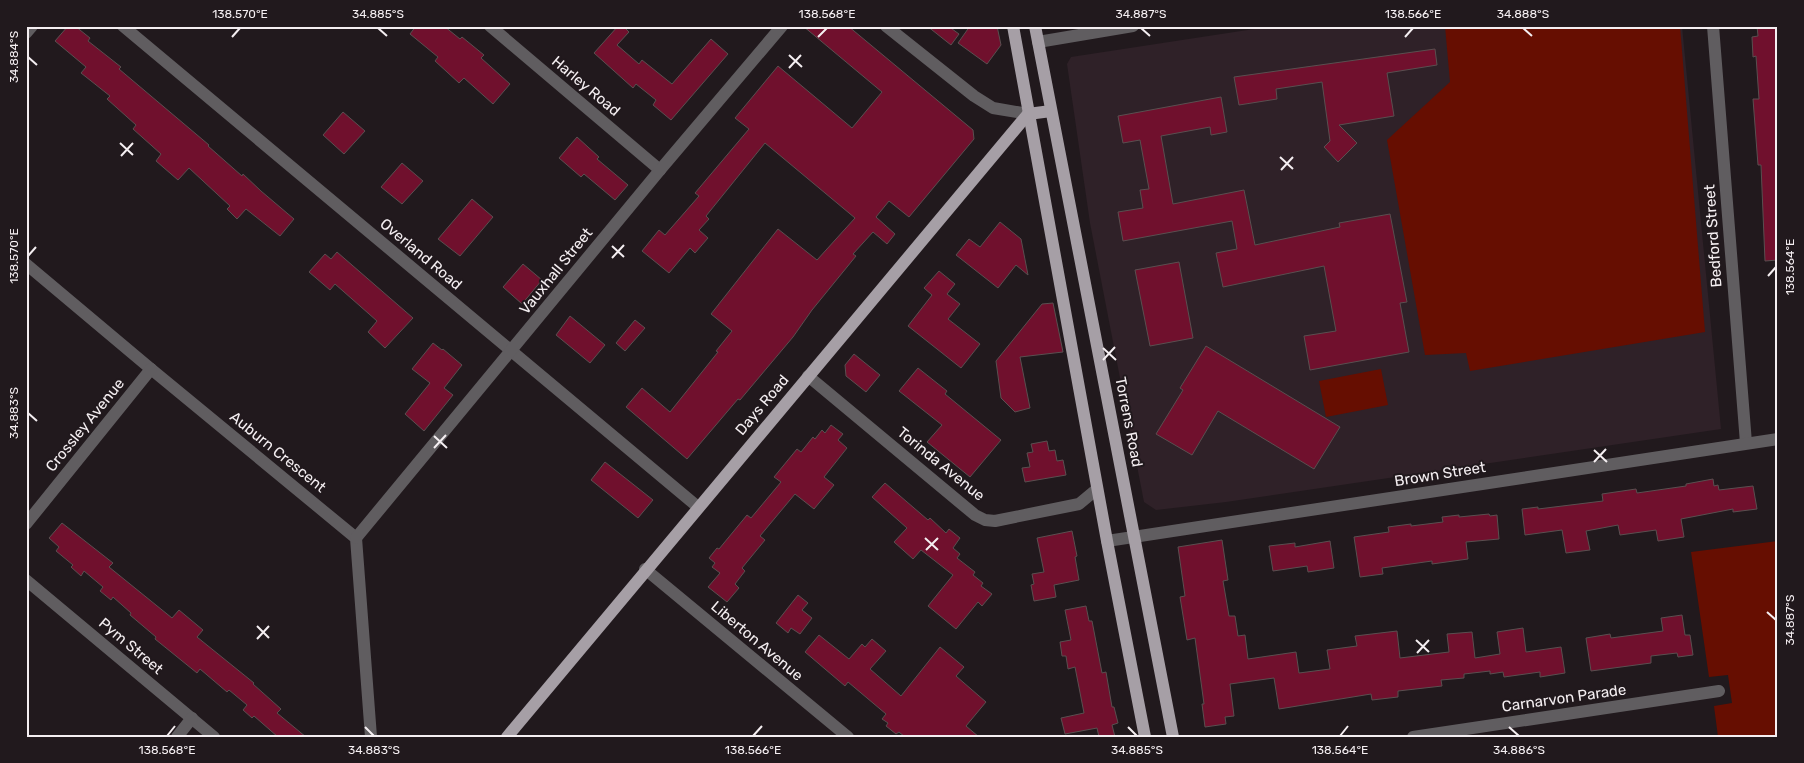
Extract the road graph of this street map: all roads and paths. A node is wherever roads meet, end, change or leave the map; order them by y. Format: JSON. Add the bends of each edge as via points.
{"nodes":[{"id":1,"x":32,"y":26,"type":"edge"},
{"id":2,"x":123,"y":26,"type":"edge"},
{"id":3,"x":490,"y":26,"type":"edge"},
{"id":4,"x":782,"y":26,"type":"edge"},
{"id":5,"x":886,"y":26,"type":"edge"},
{"id":6,"x":1013,"y":26,"type":"edge"},
{"id":7,"x":1035,"y":26,"type":"edge"},
{"id":8,"x":1133,"y":26,"type":"edge"},
{"id":9,"x":1713,"y":26,"type":"edge"},
{"id":10,"x":26,"y":33,"type":"edge"},
{"id":11,"x":1038,"y":42,"type":"junction"},
{"id":12,"x":1051,"y":110,"type":"junction"},
{"id":13,"x":1028,"y":114,"type":"junction"},
{"id":14,"x":660,"y":170,"type":"junction"},
{"id":15,"x":26,"y":264,"type":"edge"},
{"id":16,"x":512,"y":351,"type":"junction"},
{"id":17,"x":151,"y":370,"type":"junction"},
{"id":18,"x":808,"y":376,"type":"junction"},
{"id":19,"x":1778,"y":439,"type":"edge"},
{"id":20,"x":1746,"y":444,"type":"junction"},
{"id":21,"x":1097,"y":489,"type":"junction"},
{"id":22,"x":698,"y":507,"type":"junction"},
{"id":23,"x":26,"y":524,"type":"edge"},
{"id":24,"x":1135,"y":536,"type":"junction"},
{"id":25,"x":356,"y":538,"type":"junction"},
{"id":26,"x":1107,"y":541,"type":"junction"},
{"id":27,"x":646,"y":569,"type":"junction"},
{"id":28,"x":26,"y":580,"type":"edge"},
{"id":29,"x":1719,"y":691,"type":"dead end"},
{"id":30,"x":192,"y":718,"type":"junction"},
{"id":31,"x":177,"y":737,"type":"edge"},
{"id":32,"x":214,"y":737,"type":"edge"},
{"id":33,"x":371,"y":737,"type":"edge"},
{"id":34,"x":507,"y":737,"type":"edge"},
{"id":35,"x":848,"y":737,"type":"edge"},
{"id":36,"x":1145,"y":737,"type":"edge"},
{"id":37,"x":1173,"y":737,"type":"edge"},
{"id":38,"x":1413,"y":737,"type":"edge"}],
"edges":[{"from":1,"to":10,"type":"street"},
{"from":2,"to":16,"type":"street","name":"Overland Road"},
{"from":3,"to":14,"type":"street","name":"Harley Road"},
{"from":4,"to":14,"type":"street","name":"Vauxhall Street"},
{"from":5,"to":13,"type":"street","via":[[992,108]]},
{"from":6,"to":13,"type":"main road"},
{"from":7,"to":11,"type":"main road","name":"Torrens Road"},
{"from":8,"to":11,"type":"street"},
{"from":9,"to":20,"type":"street","name":"Bedford Street"},
{"from":11,"to":12,"type":"main road","name":"Torrens Road"},
{"from":12,"to":13,"type":"main road"},
{"from":12,"to":24,"type":"main road","name":"Torrens Road"},
{"from":13,"to":18,"type":"main road","name":"Days Road"},
{"from":13,"to":21,"type":"main road"},
{"from":14,"to":16,"type":"street","name":"Vauxhall Street"},
{"from":15,"to":17,"type":"street","name":"Auburn Crescent"},
{"from":16,"to":22,"type":"street","name":"Overland Road"},
{"from":16,"to":25,"type":"street","name":"Vauxhall Street"},
{"from":17,"to":23,"type":"street","name":"Crossley Avenue"},
{"from":17,"to":25,"type":"street","name":"Auburn Crescent"},
{"from":18,"to":21,"type":"street","name":"Torinda Avenue","via":[[975,515],[986,520],[995,521],[1079,504]]},
{"from":18,"to":22,"type":"main road","name":"Days Road"},
{"from":19,"to":20,"type":"street","name":"Brown Street"},
{"from":20,"to":24,"type":"street","name":"Brown Street"},
{"from":21,"to":26,"type":"main road"},
{"from":22,"to":27,"type":"main road","name":"Days Road"},
{"from":24,"to":26,"type":"street","name":"Brown Street"},
{"from":24,"to":37,"type":"main road","name":"Torrens Road"},
{"from":25,"to":33,"type":"street"},
{"from":26,"to":36,"type":"main road"},
{"from":27,"to":34,"type":"main road","name":"Days Road"},
{"from":27,"to":35,"type":"street","name":"Liberton Avenue"},
{"from":28,"to":30,"type":"street","name":"Pym Street"},
{"from":29,"to":38,"type":"street","name":"Carnarvon Parade"},
{"from":30,"to":31,"type":"street"},
{"from":30,"to":32,"type":"street","name":"Pym Street"}]}
